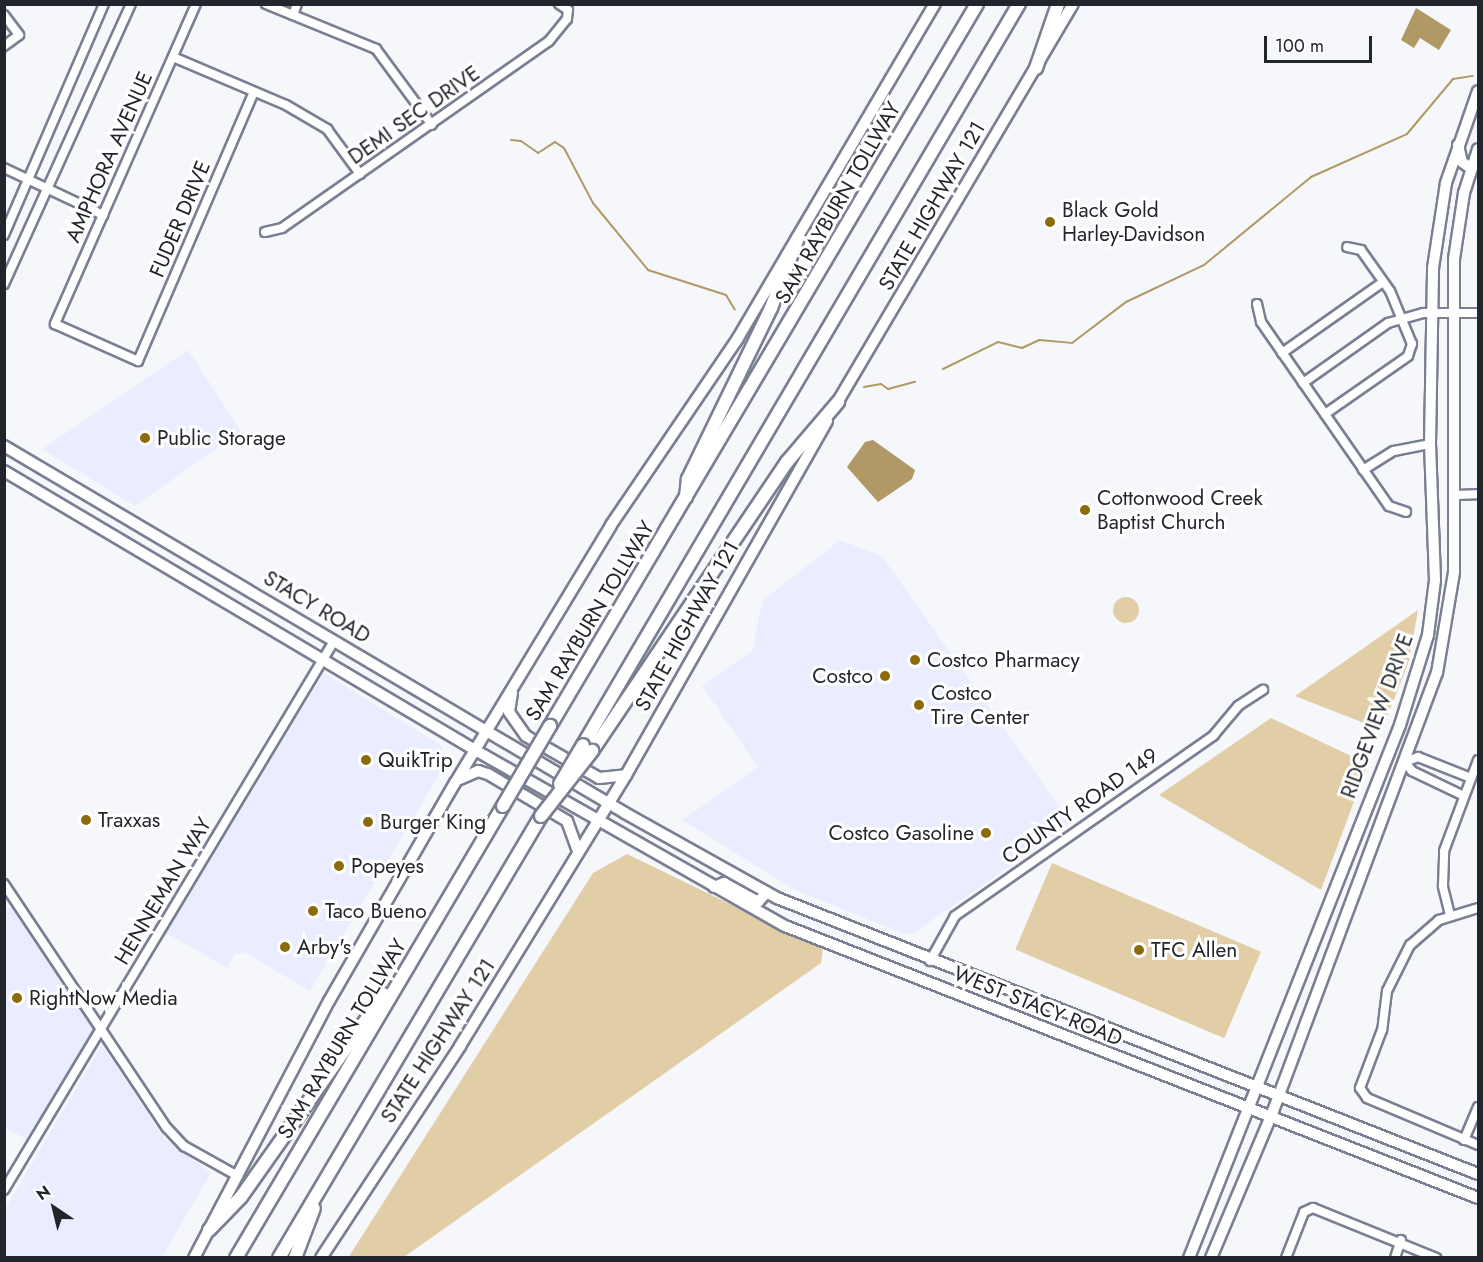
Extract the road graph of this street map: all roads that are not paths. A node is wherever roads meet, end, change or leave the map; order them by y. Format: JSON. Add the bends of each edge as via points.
{"nodes":[{"id":1,"x":104,"y":4,"type":"edge"},
{"id":2,"x":130,"y":4,"type":"edge"},
{"id":3,"x":196,"y":4,"type":"edge"},
{"id":4,"x":266,"y":4,"type":"edge"},
{"id":5,"x":297,"y":4,"type":"edge"},
{"id":6,"x":559,"y":4,"type":"edge"},
{"id":7,"x":935,"y":4,"type":"edge"},
{"id":8,"x":977,"y":4,"type":"edge"},
{"id":9,"x":1019,"y":4,"type":"edge"},
{"id":10,"x":1059,"y":4,"type":"edge"},
{"id":11,"x":1073,"y":4,"type":"edge"},
{"id":12,"x":4,"y":15,"type":"edge"},
{"id":13,"x":293,"y":15,"type":"junction"},
{"id":14,"x":4,"y":46,"type":"edge"},
{"id":15,"x":173,"y":57,"type":"junction"},
{"id":16,"x":1036,"y":68,"type":"junction"},
{"id":17,"x":1479,"y":91,"type":"edge"},
{"id":18,"x":255,"y":92,"type":"junction"},
{"id":19,"x":432,"y":125,"type":"junction"},
{"id":20,"x":1458,"y":142,"type":"junction"},
{"id":21,"x":1478,"y":153,"type":"edge"},
{"id":22,"x":4,"y":168,"type":"edge"},
{"id":23,"x":1475,"y":170,"type":"edge"},
{"id":24,"x":360,"y":174,"type":"junction"},
{"id":25,"x":28,"y":179,"type":"junction"},
{"id":26,"x":50,"y":189,"type":"junction"},
{"id":27,"x":103,"y":215,"type":"junction"},
{"id":28,"x":265,"y":232,"type":"dead end"},
{"id":29,"x":4,"y":235,"type":"edge"},
{"id":30,"x":798,"y":238,"type":"junction"},
{"id":31,"x":1347,"y":247,"type":"dead end"},
{"id":32,"x":1383,"y":282,"type":"junction"},
{"id":33,"x":4,"y":284,"type":"edge"},
{"id":34,"x":1257,"y":304,"type":"dead end"},
{"id":35,"x":1431,"y":313,"type":"junction"},
{"id":36,"x":1451,"y":313,"type":"junction"},
{"id":37,"x":1479,"y":313,"type":"edge"},
{"id":38,"x":1402,"y":318,"type":"junction"},
{"id":39,"x":55,"y":324,"type":"joint"},
{"id":40,"x":1282,"y":352,"type":"junction"},
{"id":41,"x":1303,"y":383,"type":"junction"},
{"id":42,"x":838,"y":402,"type":"junction"},
{"id":43,"x":1325,"y":414,"type":"junction"},
{"id":44,"x":1430,"y":444,"type":"junction"},
{"id":45,"x":4,"y":446,"type":"edge"},
{"id":46,"x":1363,"y":470,"type":"junction"},
{"id":47,"x":4,"y":471,"type":"edge"},
{"id":48,"x":1479,"y":494,"type":"edge"},
{"id":49,"x":1454,"y":495,"type":"junction"},
{"id":50,"x":685,"y":501,"type":"junction"},
{"id":51,"x":1406,"y":512,"type":"dead end"},
{"id":52,"x":146,"y":530,"type":"junction"},
{"id":53,"x":134,"y":548,"type":"junction"},
{"id":54,"x":334,"y":641,"type":"junction"},
{"id":55,"x":323,"y":661,"type":"junction"},
{"id":56,"x":513,"y":687,"type":"junction"},
{"id":57,"x":1263,"y":690,"type":"dead end"},
{"id":58,"x":487,"y":730,"type":"junction"},
{"id":59,"x":587,"y":748,"type":"junction"},
{"id":60,"x":475,"y":750,"type":"junction"},
{"id":61,"x":1388,"y":755,"type":"junction"},
{"id":62,"x":1479,"y":760,"type":"edge"},
{"id":63,"x":1405,"y":762,"type":"junction"},
{"id":64,"x":626,"y":775,"type":"junction"},
{"id":65,"x":1472,"y":778,"type":"junction"},
{"id":66,"x":455,"y":783,"type":"junction"},
{"id":67,"x":1464,"y":796,"type":"junction"},
{"id":68,"x":608,"y":803,"type":"junction"},
{"id":69,"x":598,"y":820,"type":"junction"},
{"id":70,"x":578,"y":852,"type":"junction"},
{"id":71,"x":4,"y":884,"type":"edge"},
{"id":72,"x":714,"y":887,"type":"junction"},
{"id":73,"x":767,"y":892,"type":"junction"},
{"id":74,"x":1479,"y":908,"type":"edge"},
{"id":75,"x":1450,"y":915,"type":"junction"},
{"id":76,"x":413,"y":958,"type":"junction"},
{"id":77,"x":930,"y":962,"type":"junction"},
{"id":78,"x":922,"y":982,"type":"junction"},
{"id":79,"x":99,"y":1031,"type":"junction"},
{"id":80,"x":1259,"y":1085,"type":"junction"},
{"id":81,"x":1278,"y":1094,"type":"junction"},
{"id":82,"x":1479,"y":1107,"type":"edge"},
{"id":83,"x":1249,"y":1110,"type":"junction"},
{"id":84,"x":1269,"y":1119,"type":"junction"},
{"id":85,"x":1464,"y":1140,"type":"junction"},
{"id":86,"x":1479,"y":1145,"type":"edge"},
{"id":87,"x":1479,"y":1174,"type":"edge"},
{"id":88,"x":238,"y":1176,"type":"junction"},
{"id":89,"x":4,"y":1190,"type":"edge"},
{"id":90,"x":318,"y":1191,"type":"junction"},
{"id":91,"x":1479,"y":1198,"type":"edge"},
{"id":92,"x":210,"y":1230,"type":"junction"},
{"id":93,"x":1401,"y":1240,"type":"junction"},
{"id":94,"x":194,"y":1257,"type":"edge"},
{"id":95,"x":236,"y":1257,"type":"edge"},
{"id":96,"x":279,"y":1257,"type":"edge"},
{"id":97,"x":295,"y":1257,"type":"edge"},
{"id":98,"x":321,"y":1257,"type":"edge"},
{"id":99,"x":1189,"y":1257,"type":"edge"},
{"id":100,"x":1211,"y":1257,"type":"edge"},
{"id":101,"x":1286,"y":1257,"type":"edge"},
{"id":102,"x":1395,"y":1257,"type":"edge"},
{"id":103,"x":1436,"y":1257,"type":"edge"}],
"edges":[{"from":1,"to":25,"type":"street"},
{"from":2,"to":26,"type":"street"},
{"from":3,"to":15,"type":"street","name":"AMPHORA AVENUE"},
{"from":4,"to":13,"type":"street"},
{"from":5,"to":13,"type":"street"},
{"from":6,"to":19,"type":"street","name":"DEMI SEC DRIVE","via":[[568,10],[567,19],[549,41]]},
{"from":7,"to":30,"type":"main road"},
{"from":8,"to":50,"type":"highway","name":"SAM RAYBURN TOLLWAY"},
{"from":9,"to":59,"type":"highway"},
{"from":10,"to":16,"type":"highway"},
{"from":11,"to":16,"type":"main road","name":"STATE HIGHWAY 121"},
{"from":12,"to":14,"type":"street","via":[[19,35]]},
{"from":13,"to":19,"type":"street","via":[[376,49]]},
{"from":15,"to":18,"type":"street"},
{"from":15,"to":27,"type":"street","name":"AMPHORA AVENUE"},
{"from":16,"to":42,"type":"main road","name":"STATE HIGHWAY 121"},
{"from":17,"to":20,"type":"main road","name":"RIDGEVIEW DRIVE"},
{"from":18,"to":24,"type":"street","via":[[327,129]]},
{"from":18,"to":39,"type":"street","name":"FUDER DRIVE","via":[[138,361]]},
{"from":19,"to":24,"type":"street","name":"DEMI SEC DRIVE"},
{"from":20,"to":23,"type":"main road","via":[[1462,162]]},
{"from":20,"to":35,"type":"main road","name":"RIDGEVIEW DRIVE","via":[[1438,221]]},
{"from":21,"to":23,"type":"main road","name":"RIDGEVIEW DRIVE"},
{"from":22,"to":25,"type":"street"},
{"from":23,"to":36,"type":"main road","name":"RIDGEVIEW DRIVE","via":[[1456,249]]},
{"from":24,"to":28,"type":"street","name":"DEMI SEC DRIVE","via":[[282,228]]},
{"from":25,"to":26,"type":"street"},
{"from":25,"to":29,"type":"street"},
{"from":26,"to":27,"type":"street"},
{"from":26,"to":33,"type":"street"},
{"from":27,"to":39,"type":"street","name":"AMPHORA AVENUE"},
{"from":30,"to":50,"type":"highway","via":[[771,308],[688,479]]},
{"from":30,"to":56,"type":"main road","via":[[738,339],[611,525]]},
{"from":31,"to":32,"type":"street","via":[[1360,250]]},
{"from":32,"to":38,"type":"street"},
{"from":32,"to":40,"type":"street"},
{"from":34,"to":40,"type":"street","via":[[1260,322]]},
{"from":35,"to":36,"type":"street"},
{"from":35,"to":38,"type":"street"},
{"from":35,"to":44,"type":"main road","name":"RIDGEVIEW DRIVE"},
{"from":36,"to":37,"type":"street"},
{"from":36,"to":49,"type":"main road","name":"RIDGEVIEW DRIVE"},
{"from":38,"to":41,"type":"street"},
{"from":38,"to":43,"type":"street","via":[[1412,344],[1408,356]]},
{"from":40,"to":41,"type":"street"},
{"from":41,"to":43,"type":"street"},
{"from":42,"to":59,"type":"highway","via":[[788,462]]},
{"from":42,"to":64,"type":"main road","name":"STATE HIGHWAY 121"},
{"from":43,"to":46,"type":"street"},
{"from":44,"to":46,"type":"street","via":[[1394,451]]},
{"from":44,"to":61,"type":"main road","name":"RIDGEVIEW DRIVE","via":[[1432,607],[1414,684]]},
{"from":45,"to":52,"type":"main road","name":"STACY ROAD"},
{"from":46,"to":51,"type":"street","via":[[1389,506]]},
{"from":47,"to":53,"type":"main road","name":"STACY ROAD"},
{"from":48,"to":49,"type":"street"},
{"from":49,"to":63,"type":"main road","name":"RIDGEVIEW DRIVE","via":[[1449,623],[1437,673]]},
{"from":50,"to":76,"type":"highway","name":"SAM RAYBURN TOLLWAY","bridge":true},
{"from":52,"to":53,"type":"main road"},
{"from":52,"to":54,"type":"main road","name":"STACY ROAD"},
{"from":53,"to":55,"type":"main road","name":"STACY ROAD"},
{"from":54,"to":55,"type":"street","name":"HENNEMAN WAY"},
{"from":54,"to":58,"type":"main road","name":"STACY ROAD"},
{"from":55,"to":60,"type":"main road","name":"STACY ROAD"},
{"from":55,"to":79,"type":"street","name":"HENNEMAN WAY"},
{"from":56,"to":58,"type":"main road"},
{"from":56,"to":64,"type":"main road","via":[[508,712],[526,736],[599,778]]},
{"from":57,"to":77,"type":"street","name":"COUNTY ROAD 149","via":[[1238,706],[1213,736],[955,916]]},
{"from":58,"to":60,"type":"main road"},
{"from":58,"to":68,"type":"main road","name":"STACY ROAD"},
{"from":59,"to":90,"type":"highway","bridge":true,"via":[[538,820]]},
{"from":60,"to":66,"type":"main road"},
{"from":60,"to":69,"type":"main road","name":"STACY ROAD"},
{"from":61,"to":63,"type":"main road"},
{"from":61,"to":80,"type":"main road","name":"RIDGEVIEW DRIVE"},
{"from":62,"to":65,"type":"street"},
{"from":63,"to":65,"type":"street","via":[[1418,757]]},
{"from":63,"to":67,"type":"street","via":[[1412,771]]},
{"from":63,"to":81,"type":"main road","name":"RIDGEVIEW DRIVE"},
{"from":64,"to":68,"type":"main road","name":"STATE HIGHWAY 121"},
{"from":65,"to":67,"type":"street"},
{"from":66,"to":70,"type":"main road","via":[[468,773],[488,774],[567,822]]},
{"from":66,"to":88,"type":"main road","via":[[329,1001]]},
{"from":67,"to":75,"type":"street","via":[[1442,863]]},
{"from":68,"to":69,"type":"main road","name":"STATE HIGHWAY 121"},
{"from":68,"to":73,"type":"main road","name":"WEST STACY ROAD"},
{"from":69,"to":70,"type":"main road","name":"STATE HIGHWAY 121"},
{"from":69,"to":72,"type":"main road","name":"WEST STACY ROAD"},
{"from":70,"to":98,"type":"main road","name":"STATE HIGHWAY 121","via":[[460,1046]]},
{"from":71,"to":79,"type":"street"},
{"from":72,"to":73,"type":"main road","via":[[724,883],[758,902]]},
{"from":72,"to":78,"type":"main road","name":"WEST STACY ROAD","via":[[785,927]]},
{"from":73,"to":77,"type":"main road","name":"WEST STACY ROAD"},
{"from":74,"to":75,"type":"street"},
{"from":75,"to":85,"type":"street","via":[[1419,935],[1403,956],[1387,992],[1382,1030],[1360,1088],[1367,1098]]},
{"from":76,"to":92,"type":"highway","via":[[346,1042],[241,1197]]},
{"from":76,"to":95,"type":"highway","name":"SAM RAYBURN TOLLWAY"},
{"from":77,"to":78,"type":"main road"},
{"from":77,"to":80,"type":"main road","name":"WEST STACY ROAD"},
{"from":78,"to":83,"type":"main road","name":"WEST STACY ROAD"},
{"from":79,"to":88,"type":"street","via":[[184,1146]]},
{"from":79,"to":89,"type":"street","name":"HENNEMAN WAY"},
{"from":80,"to":81,"type":"main road","name":"WEST STACY ROAD"},
{"from":80,"to":83,"type":"main road","name":"RIDGEVIEW DRIVE"},
{"from":81,"to":84,"type":"main road","name":"RIDGEVIEW DRIVE"},
{"from":81,"to":87,"type":"main road","name":"WEST STACY ROAD"},
{"from":82,"to":85,"type":"street"},
{"from":83,"to":84,"type":"main road","name":"WEST STACY ROAD"},
{"from":83,"to":99,"type":"main road","name":"RIDGEVIEW DRIVE"},
{"from":84,"to":91,"type":"main road","name":"WEST STACY ROAD"},
{"from":84,"to":100,"type":"main road","name":"RIDGEVIEW DRIVE"},
{"from":85,"to":86,"type":"street"},
{"from":88,"to":92,"type":"main road"},
{"from":90,"to":96,"type":"highway"},
{"from":90,"to":97,"type":"highway"},
{"from":92,"to":94,"type":"main road"},
{"from":93,"to":101,"type":"street","via":[[1308,1209]]},
{"from":93,"to":102,"type":"street"},
{"from":93,"to":103,"type":"street"}]}
